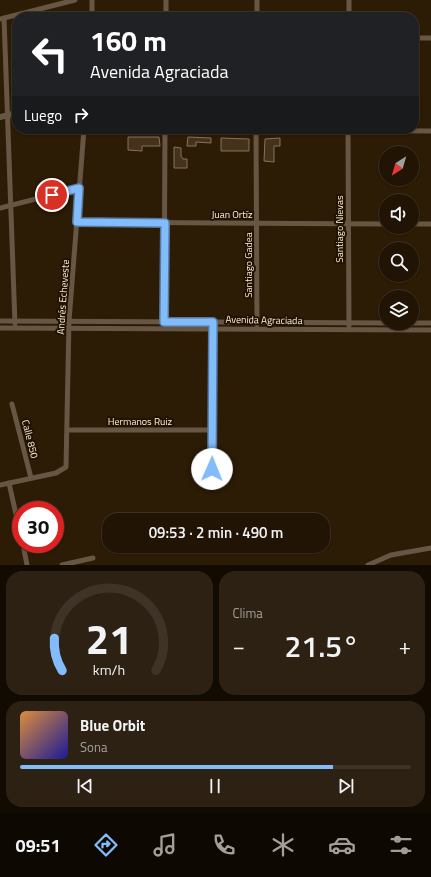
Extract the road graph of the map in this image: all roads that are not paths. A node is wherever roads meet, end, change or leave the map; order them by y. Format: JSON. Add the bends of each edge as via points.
{"nodes":[{"id":1,"x":75,"y":0,"type":"edge"},
{"id":2,"x":92,"y":0,"type":"edge"},
{"id":3,"x":166,"y":0,"type":"edge"},
{"id":4,"x":257,"y":0,"type":"edge"},
{"id":5,"x":350,"y":0,"type":"edge"},
{"id":6,"x":26,"y":12,"type":"edge"},
{"id":7,"x":92,"y":12,"type":"edge"},
{"id":8,"x":166,"y":12,"type":"edge"},
{"id":9,"x":257,"y":12,"type":"edge"},
{"id":10,"x":349,"y":12,"type":"edge"},
{"id":11,"x":12,"y":16,"type":"edge"},
{"id":12,"x":2,"y":18,"type":"edge"},
{"id":13,"x":419,"y":38,"type":"edge"},
{"id":14,"x":431,"y":38,"type":"edge"},
{"id":15,"x":12,"y":115,"type":"edge"},
{"id":16,"x":8,"y":116,"type":"junction"},
{"id":17,"x":0,"y":117,"type":"edge"},
{"id":18,"x":419,"y":131,"type":"edge"},
{"id":19,"x":431,"y":131,"type":"edge"},
{"id":20,"x":84,"y":134,"type":"edge"},
{"id":21,"x":165,"y":134,"type":"edge"},
{"id":22,"x":256,"y":134,"type":"edge"},
{"id":23,"x":348,"y":134,"type":"edge"},
{"id":24,"x":79,"y":188,"type":"junction"},
{"id":25,"x":11,"y":205,"type":"junction"},
{"id":26,"x":0,"y":208,"type":"edge"},
{"id":27,"x":77,"y":222,"type":"junction"},
{"id":28,"x":165,"y":223,"type":"junction"},
{"id":29,"x":257,"y":223,"type":"junction"},
{"id":30,"x":348,"y":224,"type":"junction"},
{"id":31,"x":379,"y":224,"type":"edge"},
{"id":32,"x":419,"y":224,"type":"edge"},
{"id":33,"x":431,"y":224,"type":"edge"},
{"id":34,"x":0,"y":321,"type":"edge"},
{"id":35,"x":15,"y":321,"type":"junction"},
{"id":36,"x":69,"y":321,"type":"junction"},
{"id":37,"x":164,"y":322,"type":"junction"},
{"id":38,"x":213,"y":322,"type":"junction"},
{"id":39,"x":257,"y":322,"type":"junction"},
{"id":40,"x":348,"y":323,"type":"junction"},
{"id":41,"x":379,"y":323,"type":"edge"},
{"id":42,"x":419,"y":323,"type":"edge"},
{"id":43,"x":431,"y":323,"type":"edge"},
{"id":44,"x":0,"y":328,"type":"edge"},
{"id":45,"x":15,"y":328,"type":"junction"},
{"id":46,"x":69,"y":328,"type":"junction"},
{"id":47,"x":164,"y":329,"type":"junction"},
{"id":48,"x":213,"y":329,"type":"junction"},
{"id":49,"x":257,"y":330,"type":"junction"},
{"id":50,"x":349,"y":330,"type":"junction"},
{"id":51,"x":431,"y":330,"type":"edge"},
{"id":52,"x":12,"y":404,"type":"dead end"},
{"id":53,"x":68,"y":430,"type":"junction"},
{"id":54,"x":213,"y":430,"type":"junction"},
{"id":55,"x":31,"y":478,"type":"junction"},
{"id":56,"x":212,"y":482,"type":"dead end"},
{"id":57,"x":9,"y":483,"type":"junction"},
{"id":58,"x":0,"y":485,"type":"edge"},
{"id":59,"x":13,"y":501,"type":"edge"},
{"id":60,"x":431,"y":548,"type":"edge"},
{"id":61,"x":25,"y":553,"type":"edge"},
{"id":62,"x":93,"y":558,"type":"dead end"},
{"id":63,"x":28,"y":565,"type":"edge"},
{"id":64,"x":62,"y":565,"type":"edge"},
{"id":65,"x":368,"y":565,"type":"edge"}],
"edges":[{"from":1,"to":6,"type":"street"},
{"from":2,"to":7,"type":"street"},
{"from":3,"to":8,"type":"street"},
{"from":4,"to":9,"type":"street"},
{"from":5,"to":10,"type":"street"},
{"from":11,"to":12,"type":"street"},
{"from":12,"to":16,"type":"street"},
{"from":13,"to":14,"type":"street"},
{"from":15,"to":16,"type":"street"},
{"from":16,"to":17,"type":"street"},
{"from":16,"to":25,"type":"street"},
{"from":18,"to":19,"type":"street"},
{"from":20,"to":24,"type":"street","name":"Andrés Echeveste"},
{"from":21,"to":28,"type":"street"},
{"from":22,"to":29,"type":"street","name":"Santiago Gadea"},
{"from":23,"to":30,"type":"street","name":"Santiago Nievas"},
{"from":24,"to":25,"type":"street"},
{"from":24,"to":27,"type":"street","name":"Andrés Echeveste"},
{"from":25,"to":26,"type":"street"},
{"from":25,"to":35,"type":"street"},
{"from":27,"to":28,"type":"street","name":"Juan Ortíz"},
{"from":27,"to":36,"type":"street","name":"Andrés Echeveste"},
{"from":28,"to":29,"type":"street","name":"Juan Ortíz"},
{"from":28,"to":37,"type":"street"},
{"from":29,"to":30,"type":"street","name":"Juan Ortíz"},
{"from":29,"to":39,"type":"street","name":"Santiago Gadea"},
{"from":30,"to":31,"type":"street","name":"Juan Ortíz"},
{"from":30,"to":40,"type":"street","name":"Santiago Nievas"},
{"from":32,"to":33,"type":"street"},
{"from":34,"to":35,"type":"street","name":"Avenida Agraciada"},
{"from":35,"to":36,"type":"street","name":"Avenida Agraciada"},
{"from":35,"to":45,"type":"street"},
{"from":36,"to":37,"type":"street","name":"Avenida Agraciada"},
{"from":36,"to":46,"type":"street","name":"Andrés Echeveste"},
{"from":37,"to":38,"type":"street","name":"Avenida Agraciada"},
{"from":37,"to":47,"type":"street"},
{"from":38,"to":39,"type":"street","name":"Avenida Agraciada"},
{"from":38,"to":48,"type":"street"},
{"from":39,"to":40,"type":"street","name":"Avenida Agraciada"},
{"from":39,"to":49,"type":"street","name":"Santiago Gadea"},
{"from":40,"to":41,"type":"street","name":"Avenida Agraciada"},
{"from":40,"to":50,"type":"street","name":"Santiago Nievas"},
{"from":42,"to":43,"type":"street"},
{"from":44,"to":45,"type":"street","name":"Avenida Agraciada"},
{"from":45,"to":46,"type":"street","name":"Avenida Agraciada"},
{"from":46,"to":47,"type":"street","name":"Avenida Agraciada"},
{"from":46,"to":53,"type":"street","name":"Andrés Echeveste"},
{"from":47,"to":48,"type":"street","name":"Avenida Agraciada"},
{"from":48,"to":49,"type":"street","name":"Avenida Agraciada"},
{"from":48,"to":54,"type":"street"},
{"from":49,"to":50,"type":"street","name":"Avenida Agraciada"},
{"from":50,"to":51,"type":"street","name":"Avenida Agraciada"},
{"from":52,"to":55,"type":"street","name":"Calle 850"},
{"from":53,"to":54,"type":"street","name":"Hermanos Ruiz"},
{"from":53,"to":55,"type":"street","name":"Andrés Echeveste","via":[[66,467],[56,473]]},
{"from":54,"to":56,"type":"street"},
{"from":55,"to":57,"type":"street"},
{"from":57,"to":58,"type":"street"},
{"from":57,"to":59,"type":"street"},
{"from":60,"to":65,"type":"street","via":[[391,555]]},
{"from":61,"to":63,"type":"street"},
{"from":62,"to":64,"type":"street"}]}
